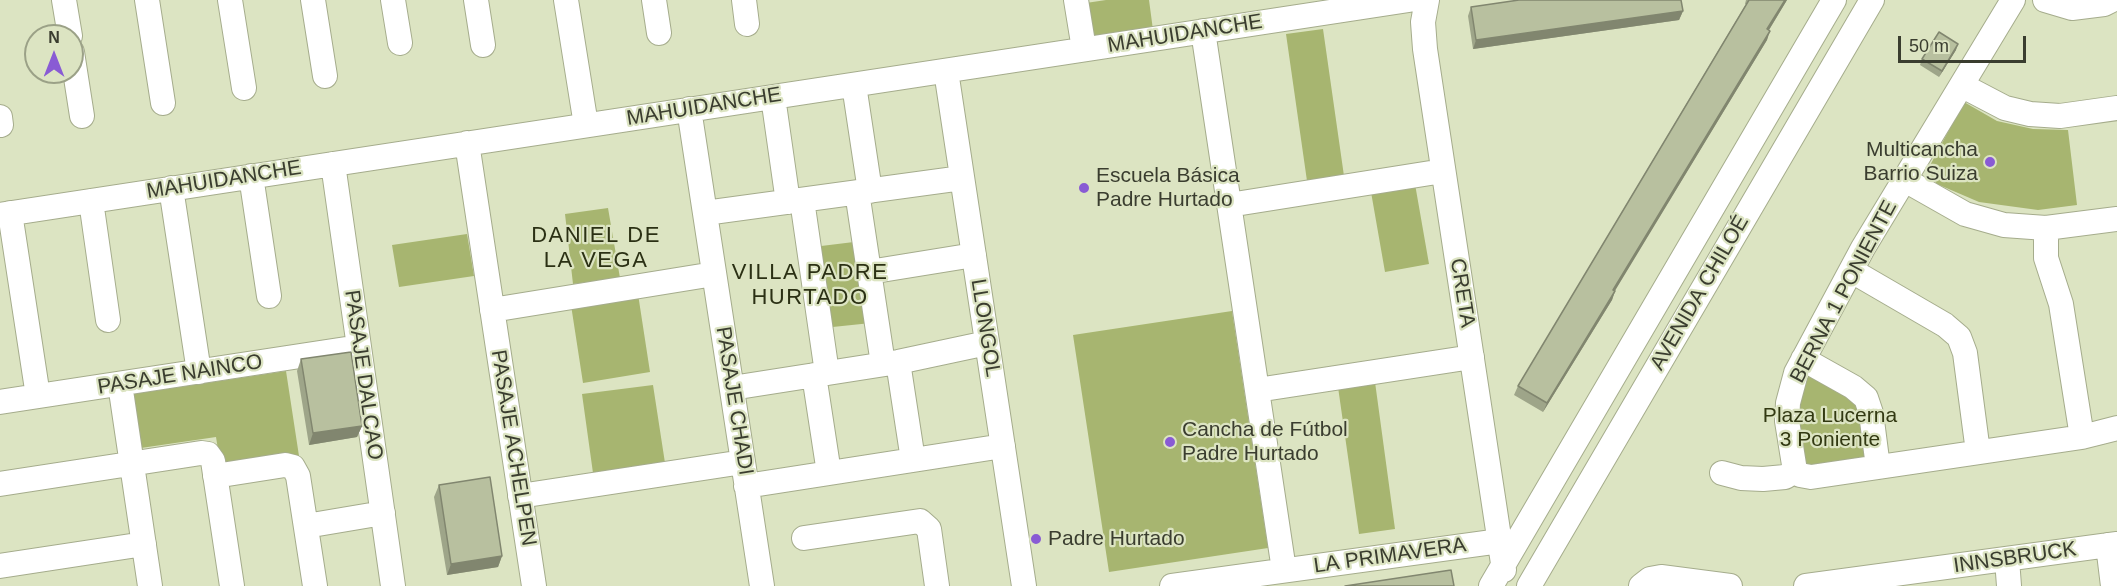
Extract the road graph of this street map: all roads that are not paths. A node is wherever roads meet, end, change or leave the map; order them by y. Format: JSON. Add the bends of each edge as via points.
{"nodes":[{"id":1,"x":64,"y":0,"type":"edge"},
{"id":2,"x":147,"y":0,"type":"edge"},
{"id":3,"x":230,"y":0,"type":"edge"},
{"id":4,"x":313,"y":0,"type":"edge"},
{"id":5,"x":393,"y":0,"type":"edge"},
{"id":6,"x":476,"y":0,"type":"edge"},
{"id":7,"x":566,"y":0,"type":"edge"},
{"id":8,"x":654,"y":0,"type":"edge"},
{"id":9,"x":744,"y":0,"type":"edge"},
{"id":10,"x":1076,"y":0,"type":"edge"},
{"id":11,"x":1409,"y":0,"type":"edge"},
{"id":12,"x":1427,"y":0,"type":"edge"},
{"id":13,"x":1834,"y":0,"type":"edge"},
{"id":14,"x":1872,"y":0,"type":"edge"},
{"id":15,"x":2013,"y":0,"type":"edge"},
{"id":16,"x":2045,"y":0,"type":"edge"},
{"id":17,"x":2115,"y":0,"type":"edge"},
{"id":18,"x":68,"y":24,"type":"edge"},
{"id":19,"x":747,"y":24,"type":"dead end"},
{"id":20,"x":1203,"y":31,"type":"junction"},
{"id":21,"x":659,"y":33,"type":"dead end"},
{"id":22,"x":400,"y":43,"type":"dead end"},
{"id":23,"x":483,"y":45,"type":"dead end"},
{"id":24,"x":1084,"y":50,"type":"junction"},
{"id":25,"x":946,"y":70,"type":"junction"},
{"id":26,"x":325,"y":76,"type":"dead end"},
{"id":27,"x":77,"y":84,"type":"edge"},
{"id":28,"x":854,"y":85,"type":"junction"},
{"id":29,"x":1963,"y":86,"type":"junction"},
{"id":30,"x":244,"y":88,"type":"dead end"},
{"id":31,"x":772,"y":97,"type":"junction"},
{"id":32,"x":163,"y":104,"type":"dead end"},
{"id":33,"x":2117,"y":108,"type":"edge"},
{"id":34,"x":689,"y":109,"type":"junction"},
{"id":35,"x":82,"y":116,"type":"dead end"},
{"id":36,"x":586,"y":125,"type":"junction"},
{"id":37,"x":467,"y":143,"type":"junction"},
{"id":38,"x":333,"y":164,"type":"junction"},
{"id":39,"x":1443,"y":171,"type":"junction"},
{"id":40,"x":251,"y":176,"type":"junction"},
{"id":41,"x":962,"y":178,"type":"junction"},
{"id":42,"x":1905,"y":180,"type":"junction"},
{"id":43,"x":171,"y":188,"type":"junction"},
{"id":44,"x":864,"y":191,"type":"junction"},
{"id":45,"x":91,"y":201,"type":"junction"},
{"id":46,"x":795,"y":201,"type":"junction"},
{"id":47,"x":1229,"y":206,"type":"junction"},
{"id":48,"x":705,"y":213,"type":"junction"},
{"id":49,"x":5,"y":214,"type":"edge"},
{"id":50,"x":2117,"y":219,"type":"edge"},
{"id":51,"x":2046,"y":228,"type":"junction"},
{"id":52,"x":974,"y":255,"type":"junction"},
{"id":53,"x":1852,"y":271,"type":"junction"},
{"id":54,"x":869,"y":272,"type":"junction"},
{"id":55,"x":714,"y":274,"type":"junction"},
{"id":56,"x":269,"y":296,"type":"dead end"},
{"id":57,"x":492,"y":310,"type":"junction"},
{"id":58,"x":108,"y":320,"type":"dead end"},
{"id":59,"x":987,"y":343,"type":"junction"},
{"id":60,"x":359,"y":347,"type":"junction"},
{"id":61,"x":1472,"y":357,"type":"junction"},
{"id":62,"x":1803,"y":359,"type":"junction"},
{"id":63,"x":891,"y":363,"type":"junction"},
{"id":64,"x":199,"y":372,"type":"junction"},
{"id":65,"x":820,"y":374,"type":"junction"},
{"id":66,"x":120,"y":384,"type":"junction"},
{"id":67,"x":732,"y":388,"type":"junction"},
{"id":68,"x":1257,"y":390,"type":"junction"},
{"id":69,"x":38,"y":396,"type":"junction"},
{"id":70,"x":0,"y":402,"type":"edge"},
{"id":71,"x":2117,"y":428,"type":"edge"},
{"id":72,"x":2082,"y":437,"type":"junction"},
{"id":73,"x":1003,"y":446,"type":"junction"},
{"id":74,"x":1978,"y":452,"type":"junction"},
{"id":75,"x":913,"y":460,"type":"junction"},
{"id":76,"x":132,"y":463,"type":"junction"},
{"id":77,"x":213,"y":466,"type":"junction"},
{"id":78,"x":1878,"y":467,"type":"junction"},
{"id":79,"x":1795,"y":471,"type":"junction"},
{"id":80,"x":829,"y":473,"type":"junction"},
{"id":81,"x":1722,"y":473,"type":"dead end"},
{"id":82,"x":745,"y":474,"type":"junction"},
{"id":83,"x":0,"y":484,"type":"edge"},
{"id":84,"x":520,"y":496,"type":"junction"},
{"id":85,"x":383,"y":513,"type":"junction"},
{"id":86,"x":306,"y":526,"type":"junction"},
{"id":87,"x":804,"y":538,"type":"dead end"},
{"id":88,"x":1500,"y":541,"type":"junction"},
{"id":89,"x":144,"y":544,"type":"junction"},
{"id":90,"x":2113,"y":544,"type":"edge"},
{"id":91,"x":2007,"y":559,"type":"junction"},
{"id":92,"x":0,"y":566,"type":"edge"},
{"id":93,"x":1284,"y":570,"type":"junction"},
{"id":94,"x":1505,"y":576,"type":"edge"},
{"id":95,"x":1643,"y":584,"type":"edge"},
{"id":96,"x":150,"y":586,"type":"edge"},
{"id":97,"x":232,"y":586,"type":"edge"},
{"id":98,"x":315,"y":586,"type":"edge"},
{"id":99,"x":393,"y":586,"type":"edge"},
{"id":100,"x":534,"y":586,"type":"edge"},
{"id":101,"x":762,"y":586,"type":"edge"},
{"id":102,"x":938,"y":586,"type":"edge"},
{"id":103,"x":1024,"y":586,"type":"edge"},
{"id":104,"x":1172,"y":586,"type":"edge"},
{"id":105,"x":1491,"y":586,"type":"edge"},
{"id":106,"x":1529,"y":586,"type":"edge"},
{"id":107,"x":1731,"y":586,"type":"edge"},
{"id":108,"x":1806,"y":586,"type":"edge"},
{"id":109,"x":2010,"y":586,"type":"edge"},
{"id":110,"x":2113,"y":586,"type":"edge"}],
"edges":[{"from":1,"to":18,"type":"street"},
{"from":2,"to":32,"type":"street"},
{"from":3,"to":30,"type":"street"},
{"from":4,"to":26,"type":"street"},
{"from":5,"to":22,"type":"street"},
{"from":6,"to":23,"type":"street"},
{"from":7,"to":36,"type":"street"},
{"from":8,"to":21,"type":"street"},
{"from":9,"to":19,"type":"street"},
{"from":10,"to":24,"type":"street"},
{"from":11,"to":20,"type":"street","name":"MAHUIDANCHE"},
{"from":12,"to":39,"type":"street","name":"CRETA","via":[[1423,36]]},
{"from":13,"to":94,"type":"street","name":"AVENIDA CHILOÉ"},
{"from":14,"to":106,"type":"street","name":"AVENIDA CHILOÉ"},
{"from":15,"to":29,"type":"street","name":"BERNA 1 PONIENTE"},
{"from":16,"to":17,"type":"street","via":[[2072,8]]},
{"from":20,"to":24,"type":"street","name":"MAHUIDANCHE"},
{"from":20,"to":47,"type":"street"},
{"from":24,"to":25,"type":"street","name":"MAHUIDANCHE"},
{"from":25,"to":28,"type":"street","name":"MAHUIDANCHE"},
{"from":25,"to":41,"type":"street","name":"LLONGOL"},
{"from":27,"to":35,"type":"street"},
{"from":28,"to":31,"type":"street","name":"MAHUIDANCHE"},
{"from":28,"to":44,"type":"street"},
{"from":29,"to":33,"type":"street","via":[[2005,108],[2031,114],[2060,116]]},
{"from":29,"to":42,"type":"street","name":"BERNA 1 PONIENTE"},
{"from":31,"to":34,"type":"street","name":"MAHUIDANCHE"},
{"from":31,"to":46,"type":"street"},
{"from":34,"to":36,"type":"street","name":"MAHUIDANCHE"},
{"from":34,"to":48,"type":"street","name":"PASAJE CHADI"},
{"from":36,"to":37,"type":"street","name":"MAHUIDANCHE"},
{"from":37,"to":38,"type":"street","name":"MAHUIDANCHE"},
{"from":37,"to":57,"type":"street","name":"PASAJE ACHELPEN"},
{"from":38,"to":40,"type":"street","name":"MAHUIDANCHE"},
{"from":38,"to":60,"type":"street","name":"PASAJE DALCAO"},
{"from":39,"to":47,"type":"street"},
{"from":39,"to":61,"type":"street","name":"CRETA"},
{"from":40,"to":43,"type":"street","name":"MAHUIDANCHE"},
{"from":40,"to":56,"type":"street"},
{"from":41,"to":44,"type":"street"},
{"from":41,"to":52,"type":"street","name":"LLONGOL"},
{"from":42,"to":51,"type":"street","via":[[1947,206],[1984,221]]},
{"from":42,"to":53,"type":"street","name":"BERNA 1 PONIENTE"},
{"from":43,"to":45,"type":"street","name":"MAHUIDANCHE"},
{"from":43,"to":64,"type":"street"},
{"from":44,"to":46,"type":"street"},
{"from":44,"to":54,"type":"street"},
{"from":45,"to":49,"type":"street","name":"MAHUIDANCHE"},
{"from":45,"to":58,"type":"street"},
{"from":46,"to":48,"type":"street"},
{"from":46,"to":65,"type":"street"},
{"from":47,"to":68,"type":"street"},
{"from":48,"to":55,"type":"street","name":"PASAJE CHADI"},
{"from":49,"to":69,"type":"street"},
{"from":50,"to":51,"type":"street"},
{"from":51,"to":72,"type":"street","via":[[2046,258],[2061,304]]},
{"from":52,"to":54,"type":"street"},
{"from":52,"to":59,"type":"street","name":"LLONGOL"},
{"from":53,"to":62,"type":"street","name":"BERNA 1 PONIENTE"},
{"from":53,"to":74,"type":"street","via":[[1959,337],[1965,353]]},
{"from":54,"to":63,"type":"street"},
{"from":55,"to":57,"type":"street"},
{"from":55,"to":67,"type":"street","name":"PASAJE CHADI"},
{"from":57,"to":84,"type":"street","name":"PASAJE ACHELPEN"},
{"from":59,"to":63,"type":"street"},
{"from":59,"to":73,"type":"street","name":"LLONGOL"},
{"from":60,"to":64,"type":"street","name":"PASAJE NAINCO"},
{"from":60,"to":85,"type":"street","name":"PASAJE DALCAO"},
{"from":61,"to":68,"type":"street"},
{"from":61,"to":88,"type":"street","name":"CRETA"},
{"from":62,"to":78,"type":"street","via":[[1866,398]]},
{"from":62,"to":79,"type":"street","name":"BERNA 1 PONIENTE","via":[[1788,403],[1788,438]]},
{"from":63,"to":65,"type":"street"},
{"from":63,"to":75,"type":"street"},
{"from":64,"to":66,"type":"street","name":"PASAJE NAINCO"},
{"from":65,"to":67,"type":"street"},
{"from":65,"to":80,"type":"street"},
{"from":66,"to":69,"type":"street","name":"PASAJE NAINCO"},
{"from":66,"to":76,"type":"street"},
{"from":67,"to":82,"type":"street","name":"PASAJE CHADI"},
{"from":68,"to":93,"type":"street"},
{"from":69,"to":70,"type":"street","name":"PASAJE NAINCO"},
{"from":71,"to":72,"type":"street"},
{"from":72,"to":74,"type":"street"},
{"from":73,"to":75,"type":"street"},
{"from":73,"to":103,"type":"street","name":"LLONGOL"},
{"from":74,"to":78,"type":"street"},
{"from":75,"to":80,"type":"street"},
{"from":76,"to":77,"type":"street","via":[[201,453]]},
{"from":76,"to":83,"type":"street"},
{"from":76,"to":89,"type":"street"},
{"from":77,"to":86,"type":"street","via":[[293,467]]},
{"from":77,"to":97,"type":"street"},
{"from":78,"to":79,"type":"street","via":[[1811,477]]},
{"from":79,"to":81,"type":"street","via":[[1785,477],[1763,479]]},
{"from":80,"to":82,"type":"street"},
{"from":82,"to":84,"type":"street"},
{"from":82,"to":101,"type":"street","name":"PASAJE CHADI"},
{"from":84,"to":100,"type":"street","name":"PASAJE ACHELPEN"},
{"from":85,"to":86,"type":"street"},
{"from":85,"to":99,"type":"street","name":"PASAJE DALCAO"},
{"from":86,"to":98,"type":"street"},
{"from":87,"to":102,"type":"street","via":[[920,521],[929,529]]},
{"from":88,"to":93,"type":"street","name":"LA PRIMAVERA"},
{"from":88,"to":94,"type":"street","name":"CRETA"},
{"from":89,"to":92,"type":"street"},
{"from":89,"to":96,"type":"street"},
{"from":90,"to":91,"type":"street","name":"INNSBRUCK"},
{"from":90,"to":110,"type":"street"},
{"from":91,"to":108,"type":"street","name":"INNSBRUCK"},
{"from":91,"to":109,"type":"street"},
{"from":93,"to":104,"type":"street","name":"LA PRIMAVERA"},
{"from":94,"to":105,"type":"street","name":"AVENIDA CHILOÉ"},
{"from":95,"to":107,"type":"street","via":[[1661,577]]}]}
